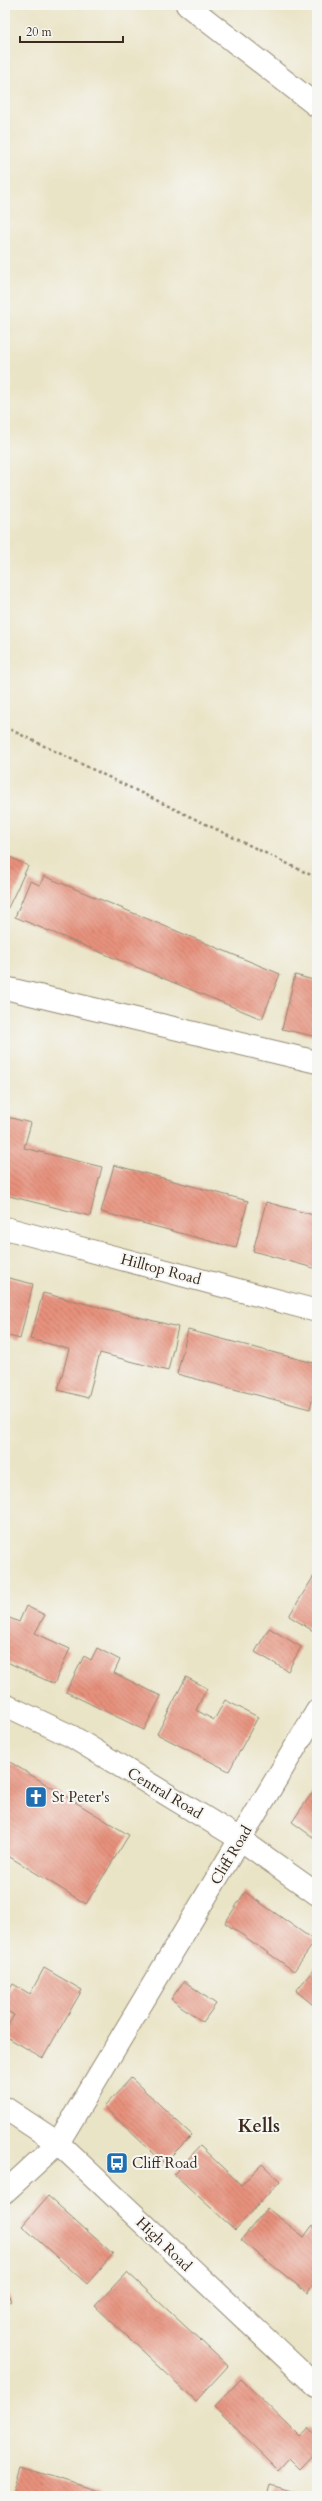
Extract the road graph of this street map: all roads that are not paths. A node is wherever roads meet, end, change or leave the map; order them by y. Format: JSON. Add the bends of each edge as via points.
{"nodes":[{"id":1,"x":187,"y":5,"type":"edge"},
{"id":2,"x":317,"y":106,"type":"edge"},
{"id":3,"x":5,"y":988,"type":"edge"},
{"id":4,"x":317,"y":1062,"type":"edge"},
{"id":5,"x":5,"y":1228,"type":"edge"},
{"id":6,"x":317,"y":1311,"type":"edge"},
{"id":7,"x":5,"y":1705,"type":"edge"},
{"id":8,"x":317,"y":1711,"type":"edge"},
{"id":9,"x":240,"y":1839,"type":"junction"},
{"id":10,"x":317,"y":1894,"type":"edge"},
{"id":11,"x":5,"y":2108,"type":"edge"},
{"id":12,"x":58,"y":2143,"type":"junction"},
{"id":13,"x":5,"y":2192,"type":"edge"},
{"id":14,"x":317,"y":2388,"type":"edge"}],
"edges":[{"from":1,"to":2,"type":"street"},
{"from":3,"to":4,"type":"street"},
{"from":5,"to":6,"type":"street","name":"Hilltop Road"},
{"from":7,"to":9,"type":"street","name":"Central Road","via":[[71,1736]]},
{"from":8,"to":9,"type":"street","name":"Cliff Road"},
{"from":9,"to":10,"type":"street","name":"Central Road"},
{"from":9,"to":12,"type":"street","name":"Cliff Road"},
{"from":11,"to":12,"type":"street","name":"High Road"},
{"from":12,"to":13,"type":"street","name":"Cliff Road"},
{"from":12,"to":14,"type":"street","name":"High Road"}]}
